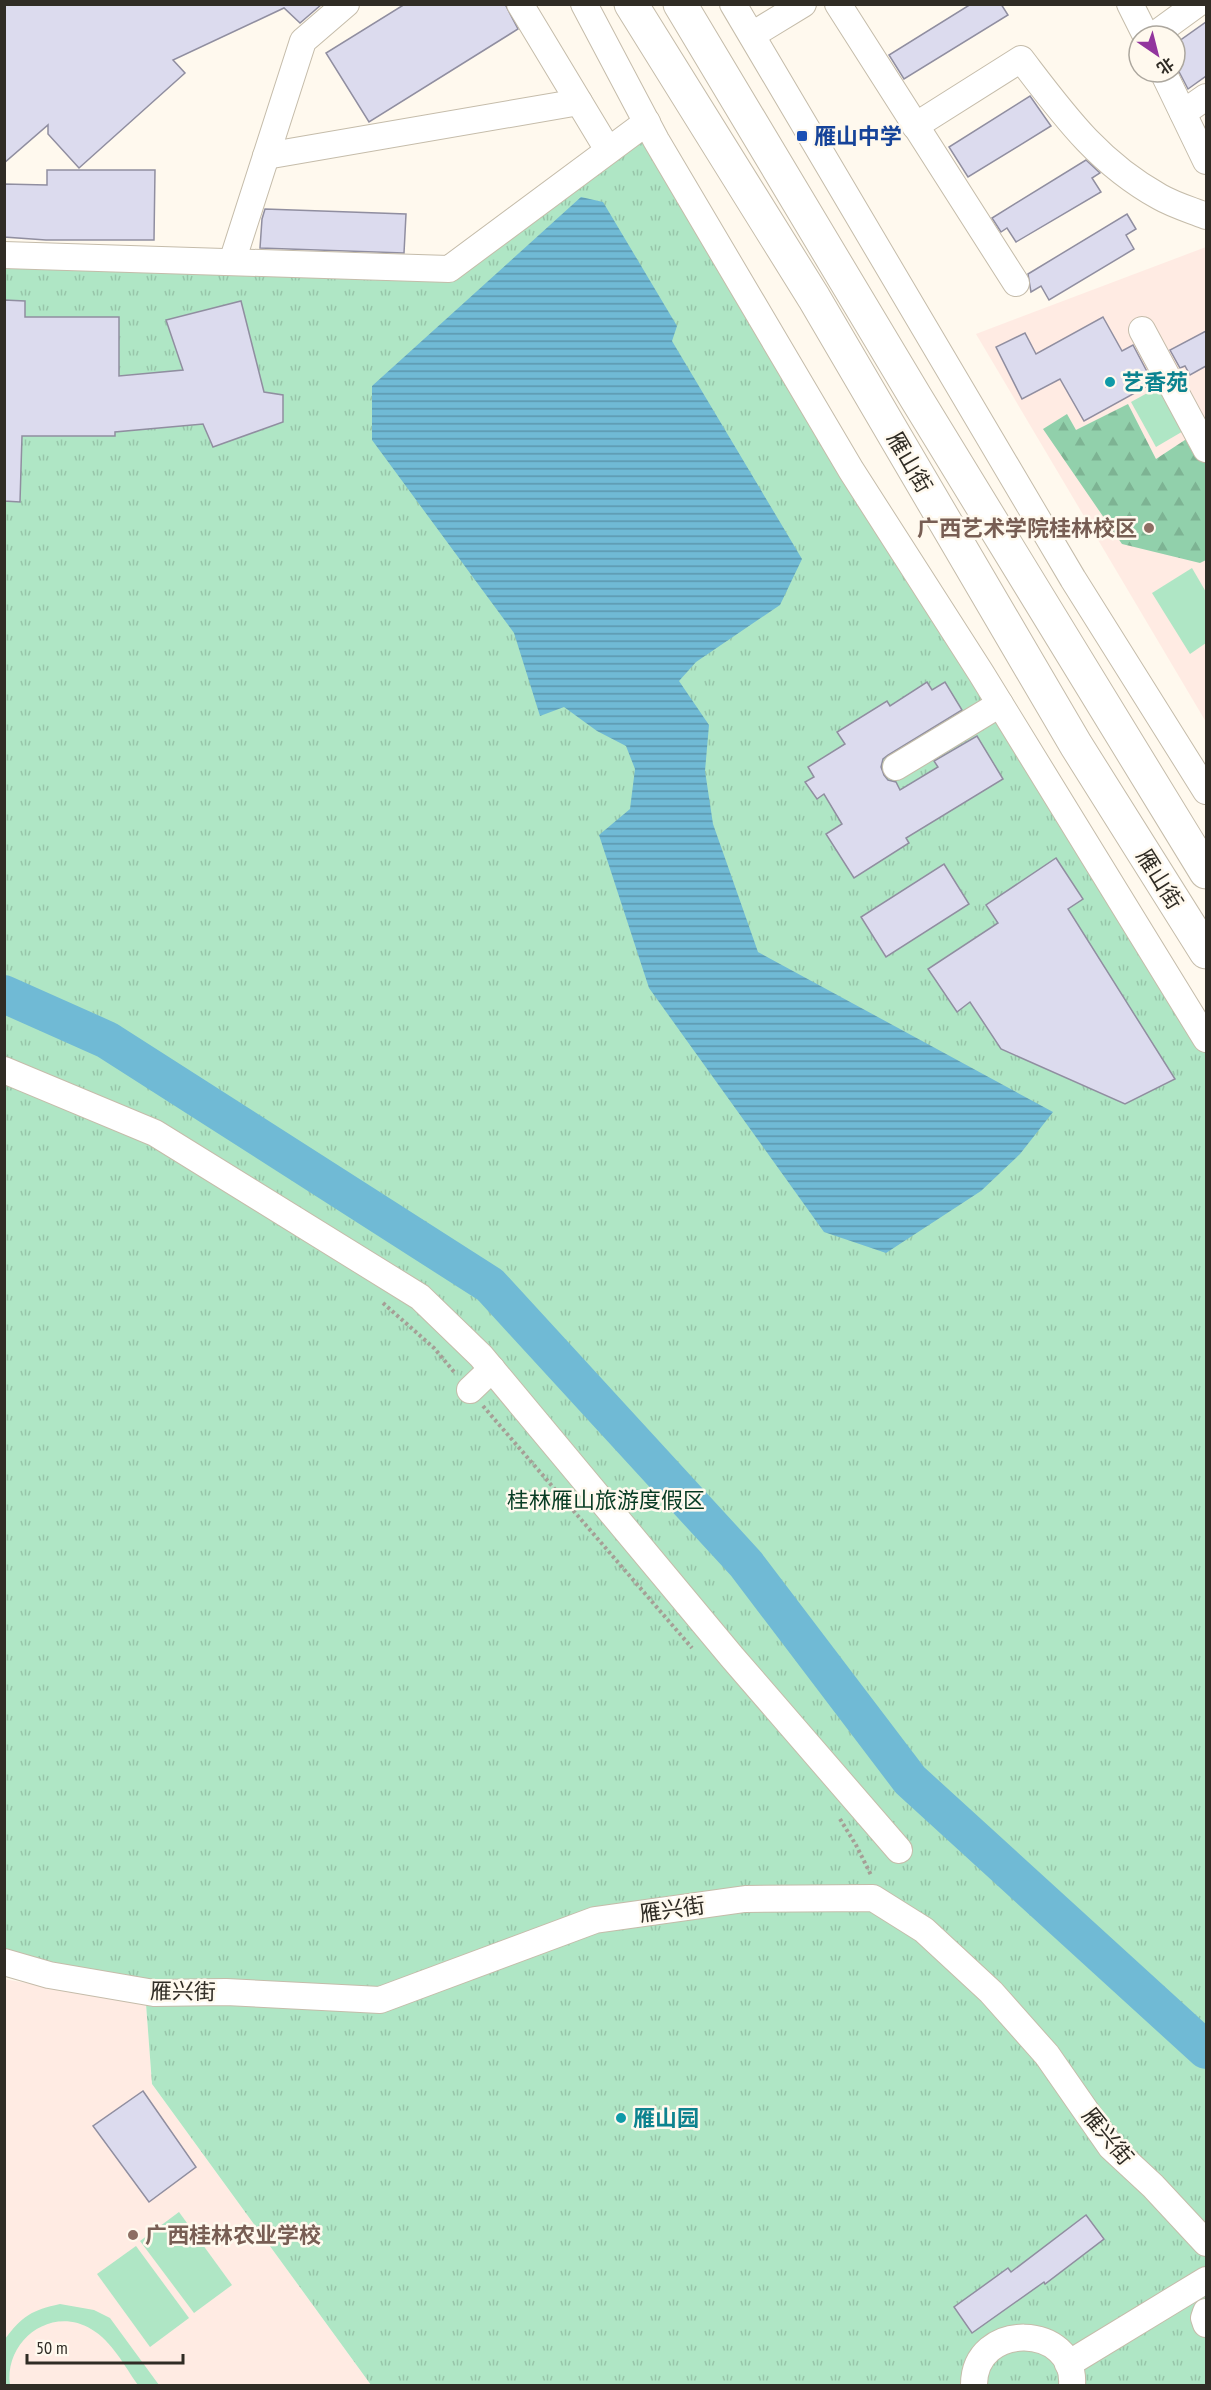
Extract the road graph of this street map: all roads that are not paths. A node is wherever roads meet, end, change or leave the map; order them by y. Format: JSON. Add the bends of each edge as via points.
{"nodes":[{"id":1,"x":346,"y":4,"type":"edge"},
{"id":2,"x":520,"y":4,"type":"edge"},
{"id":3,"x":584,"y":4,"type":"edge"},
{"id":4,"x":631,"y":4,"type":"edge"},
{"id":5,"x":680,"y":4,"type":"edge"},
{"id":6,"x":734,"y":4,"type":"edge"},
{"id":7,"x":803,"y":4,"type":"edge"},
{"id":8,"x":838,"y":4,"type":"edge"},
{"id":9,"x":1130,"y":4,"type":"edge"},
{"id":10,"x":1197,"y":4,"type":"edge"},
{"id":11,"x":1140,"y":24,"type":"edge"},
{"id":12,"x":1170,"y":24,"type":"edge"},
{"id":13,"x":752,"y":35,"type":"junction"},
{"id":14,"x":1169,"y":84,"type":"edge"},
{"id":15,"x":1206,"y":97,"type":"edge"},
{"id":16,"x":579,"y":102,"type":"junction"},
{"id":17,"x":1184,"y":113,"type":"junction"},
{"id":18,"x":646,"y":122,"type":"junction"},
{"id":19,"x":915,"y":126,"type":"junction"},
{"id":20,"x":609,"y":150,"type":"junction"},
{"id":21,"x":266,"y":156,"type":"junction"},
{"id":22,"x":1206,"y":161,"type":"edge"},
{"id":23,"x":1206,"y":216,"type":"edge"},
{"id":24,"x":4,"y":255,"type":"edge"},
{"id":25,"x":232,"y":262,"type":"junction"},
{"id":26,"x":1017,"y":283,"type":"dead end"},
{"id":27,"x":1142,"y":330,"type":"dead end"},
{"id":28,"x":1206,"y":449,"type":"edge"},
{"id":29,"x":1000,"y":704,"type":"junction"},
{"id":30,"x":896,"y":767,"type":"dead end"},
{"id":31,"x":1206,"y":791,"type":"edge"},
{"id":32,"x":1206,"y":872,"type":"edge"},
{"id":33,"x":1206,"y":952,"type":"edge"},
{"id":34,"x":1206,"y":1039,"type":"edge"},
{"id":35,"x":4,"y":1070,"type":"edge"},
{"id":36,"x":492,"y":1369,"type":"junction"},
{"id":37,"x":470,"y":1390,"type":"road end"},
{"id":38,"x":899,"y":1850,"type":"dead end"},
{"id":39,"x":4,"y":1962,"type":"edge"},
{"id":40,"x":1206,"y":2243,"type":"edge"},
{"id":41,"x":1206,"y":2280,"type":"edge"},
{"id":42,"x":1206,"y":2312,"type":"edge"},
{"id":43,"x":1206,"y":2324,"type":"edge"},
{"id":44,"x":1070,"y":2375,"type":"edge"},
{"id":45,"x":974,"y":2385,"type":"edge"}],
"edges":[{"from":1,"to":21,"type":"street","via":[[303,41]]},
{"from":2,"to":16,"type":"street"},
{"from":3,"to":18,"type":"street"},
{"from":4,"to":33,"type":"highway","name":"雁山街","via":[[814,298],[1076,745]]},
{"from":5,"to":32,"type":"highway","name":"雁山街"},
{"from":6,"to":13,"type":"street"},
{"from":7,"to":13,"type":"street"},
{"from":8,"to":19,"type":"street"},
{"from":9,"to":11,"type":"street"},
{"from":10,"to":12,"type":"street"},
{"from":13,"to":31,"type":"street","via":[[1073,579]]},
{"from":14,"to":17,"type":"street"},
{"from":15,"to":17,"type":"street"},
{"from":16,"to":20,"type":"street"},
{"from":16,"to":21,"type":"street"},
{"from":17,"to":22,"type":"street"},
{"from":18,"to":20,"type":"street"},
{"from":18,"to":29,"type":"street","via":[[850,470]]},
{"from":19,"to":23,"type":"street","via":[[1021,59],[1105,160],[1162,198]]},
{"from":19,"to":26,"type":"street"},
{"from":20,"to":25,"type":"street","via":[[449,269]]},
{"from":21,"to":25,"type":"street"},
{"from":24,"to":25,"type":"street"},
{"from":27,"to":28,"type":"street"},
{"from":29,"to":30,"type":"street"},
{"from":29,"to":34,"type":"street"},
{"from":35,"to":36,"type":"street","via":[[155,1133],[324,1236],[420,1297]]},
{"from":36,"to":37,"type":"street"},
{"from":36,"to":38,"type":"street","via":[[724,1648]]},
{"from":39,"to":40,"type":"street","name":"雁兴街","via":[[49,1975],[154,1993],[226,1992],[380,2000],[595,1920],[745,1899],[873,1898],[924,1930],[991,1992],[1047,2055],[1111,2146]]},
{"from":41,"to":44,"type":"street"},
{"from":42,"to":43,"type":"street"},
{"from":44,"to":45,"type":"street","via":[[1059,2351],[1046,2342],[1015,2337],[986,2352]]}]}
